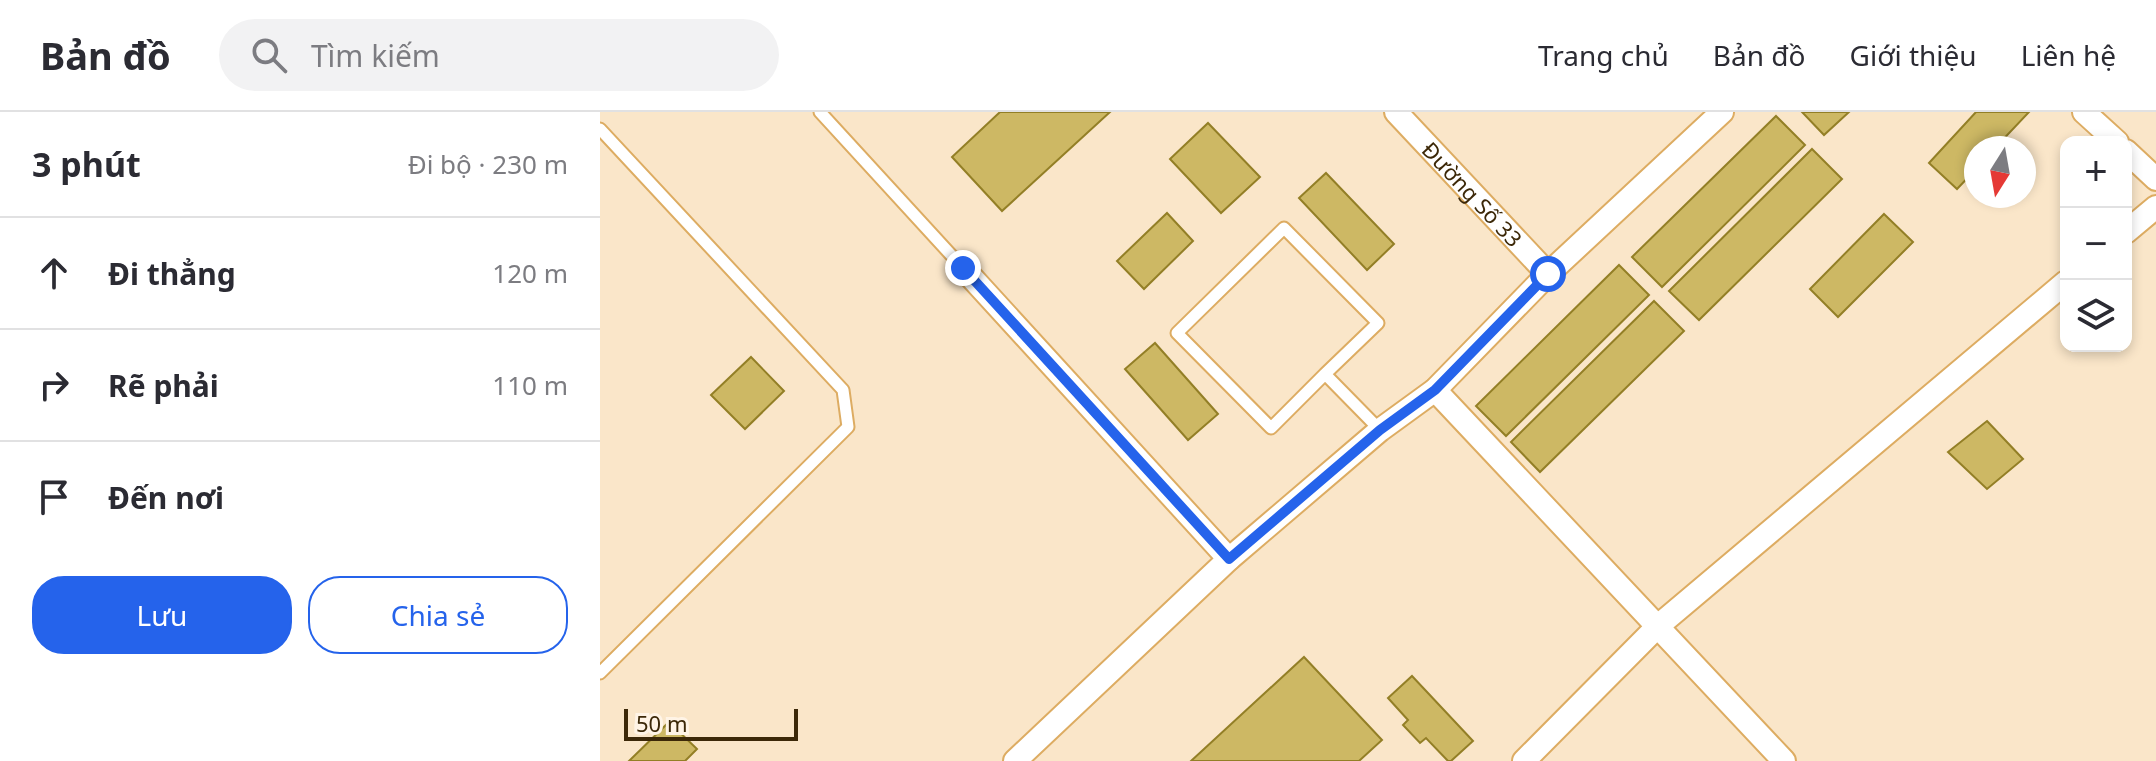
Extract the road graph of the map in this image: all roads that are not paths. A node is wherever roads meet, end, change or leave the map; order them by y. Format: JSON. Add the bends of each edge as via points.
{"nodes":[{"id":1,"x":820,"y":112,"type":"edge"},
{"id":2,"x":1396,"y":112,"type":"edge"},
{"id":3,"x":1722,"y":112,"type":"edge"},
{"id":4,"x":2084,"y":112,"type":"edge"},
{"id":5,"x":600,"y":129,"type":"edge"},
{"id":6,"x":2110,"y":136,"type":"edge"},
{"id":7,"x":2132,"y":157,"type":"edge"},
{"id":8,"x":2156,"y":179,"type":"edge"},
{"id":9,"x":2156,"y":207,"type":"edge"},
{"id":10,"x":2132,"y":227,"type":"edge"},
{"id":11,"x":963,"y":268,"type":"joint"},
{"id":12,"x":1548,"y":274,"type":"junction"},
{"id":13,"x":2060,"y":287,"type":"edge"},
{"id":14,"x":1325,"y":374,"type":"junction"},
{"id":15,"x":1435,"y":390,"type":"junction"},
{"id":16,"x":1380,"y":430,"type":"junction"},
{"id":17,"x":1229,"y":559,"type":"junction"},
{"id":18,"x":1658,"y":626,"type":"junction"},
{"id":19,"x":600,"y":673,"type":"edge"},
{"id":20,"x":1015,"y":761,"type":"edge"},
{"id":21,"x":1524,"y":761,"type":"edge"},
{"id":22,"x":1784,"y":761,"type":"edge"}],
"edges":[{"from":1,"to":11,"type":"lane"},
{"from":2,"to":12,"type":"street","name":"Đường Số 33"},
{"from":3,"to":12,"type":"street"},
{"from":4,"to":6,"type":"street"},
{"from":5,"to":19,"type":"lane","via":[[843,390],[848,427]]},
{"from":7,"to":8,"type":"street"},
{"from":9,"to":10,"type":"street"},
{"from":11,"to":17,"type":"street"},
{"from":12,"to":15,"type":"street"},
{"from":13,"to":18,"type":"street"},
{"from":14,"to":14,"type":"lane","via":[[1271,428],[1177,333],[1284,228],[1378,323]]},
{"from":14,"to":16,"type":"lane"},
{"from":15,"to":16,"type":"street"},
{"from":15,"to":18,"type":"street"},
{"from":16,"to":17,"type":"street"},
{"from":17,"to":20,"type":"street"},
{"from":18,"to":21,"type":"street"},
{"from":18,"to":22,"type":"street"}]}
